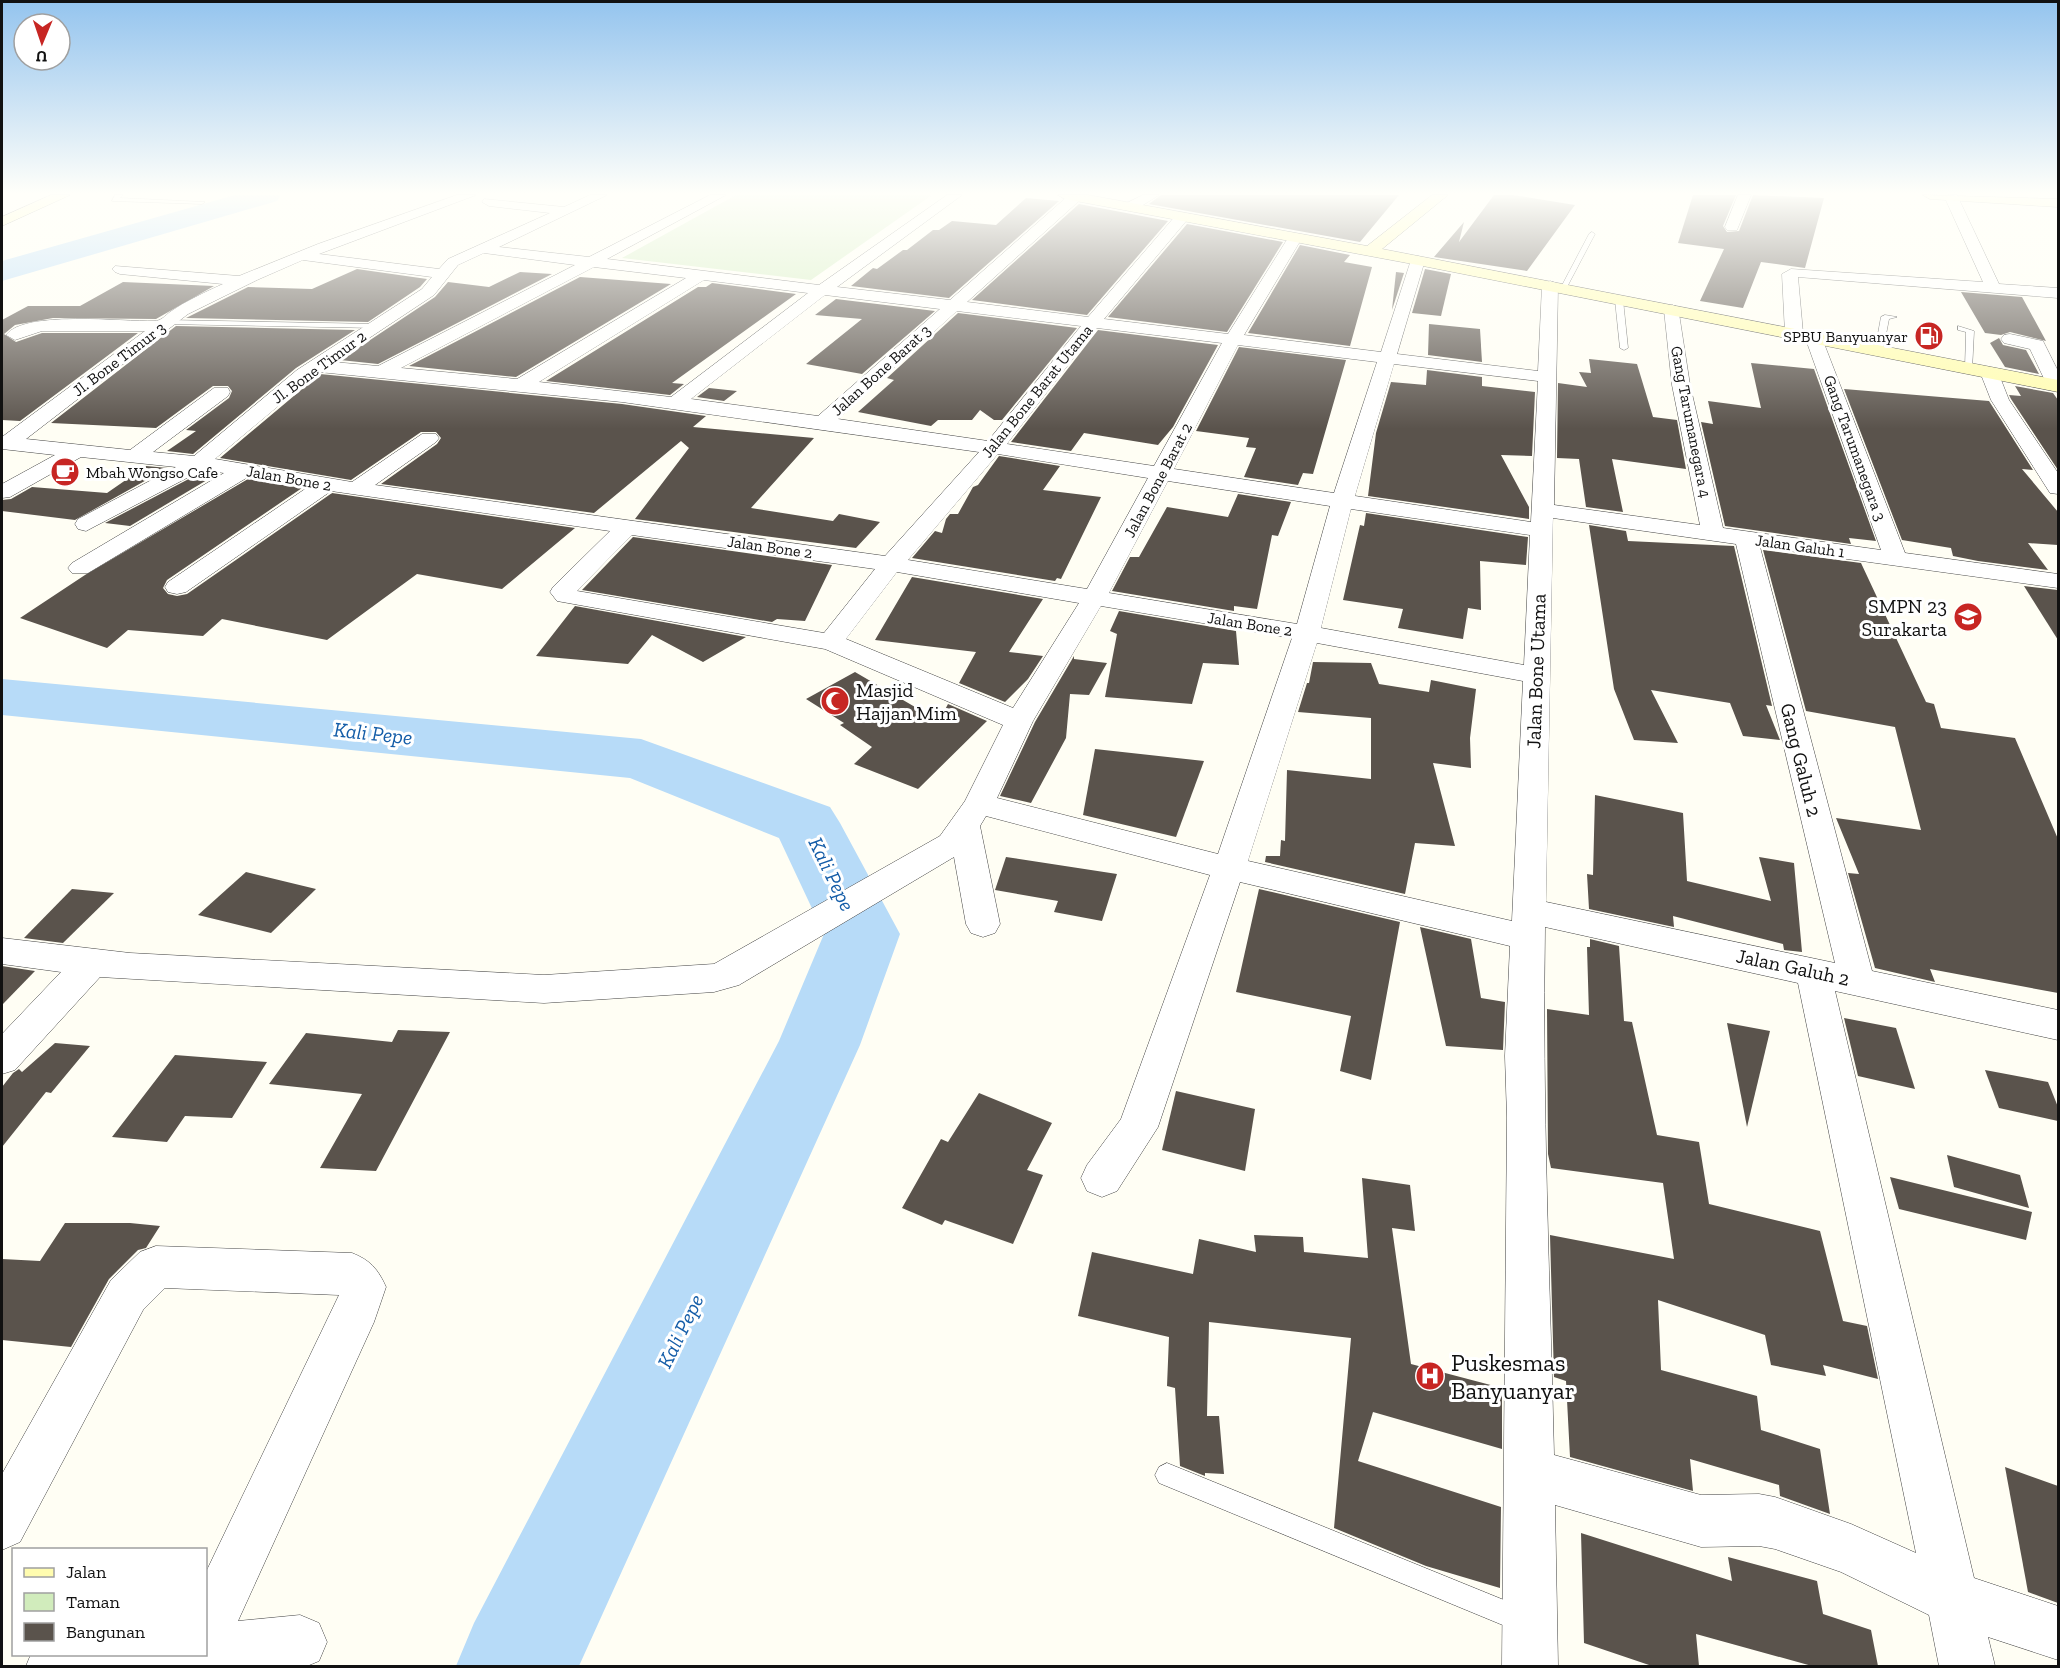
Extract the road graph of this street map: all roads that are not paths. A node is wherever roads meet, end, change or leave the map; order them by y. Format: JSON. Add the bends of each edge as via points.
{"nodes":[{"id":1,"x":158,"y":273,"type":"edge"},
{"id":2,"x":260,"y":273,"type":"edge"},
{"id":3,"x":432,"y":273,"type":"edge"},
{"id":4,"x":568,"y":273,"type":"edge"},
{"id":5,"x":666,"y":273,"type":"edge"},
{"id":6,"x":846,"y":273,"type":"edge"},
{"id":7,"x":988,"y":273,"type":"edge"},
{"id":8,"x":1135,"y":273,"type":"edge"},
{"id":9,"x":1273,"y":273,"type":"edge"},
{"id":10,"x":1414,"y":273,"type":"edge"},
{"id":11,"x":1481,"y":273,"type":"edge"},
{"id":12,"x":1566,"y":273,"type":"edge"},
{"id":13,"x":1802,"y":273,"type":"edge"},
{"id":14,"x":1821,"y":273,"type":"edge"},
{"id":15,"x":1986,"y":273,"type":"edge"},
{"id":16,"x":441,"y":274,"type":"joint"},
{"id":17,"x":699,"y":277,"type":"junction"},
{"id":18,"x":239,"y":281,"type":"junction"},
{"id":19,"x":1992,"y":287,"type":"junction"},
{"id":20,"x":1556,"y":288,"type":"junction"},
{"id":21,"x":822,"y":290,"type":"junction"},
{"id":22,"x":2058,"y":293,"type":"edge"},
{"id":23,"x":1618,"y":300,"type":"junction"},
{"id":24,"x":954,"y":305,"type":"junction"},
{"id":25,"x":135,"y":309,"type":"dead end"},
{"id":26,"x":182,"y":310,"type":"junction"},
{"id":27,"x":1672,"y":310,"type":"junction"},
{"id":28,"x":1893,"y":317,"type":"dead end"},
{"id":29,"x":165,"y":324,"type":"junction"},
{"id":30,"x":1091,"y":324,"type":"junction"},
{"id":31,"x":376,"y":326,"type":"junction"},
{"id":32,"x":1961,"y":328,"type":"dead end"},
{"id":33,"x":15,"y":335,"type":"dead end"},
{"id":34,"x":1804,"y":335,"type":"junction"},
{"id":35,"x":1233,"y":339,"type":"junction"},
{"id":36,"x":2010,"y":339,"type":"dead end"},
{"id":37,"x":1624,"y":348,"type":"dead end"},
{"id":38,"x":1880,"y":350,"type":"junction"},
{"id":39,"x":1388,"y":358,"type":"junction"},
{"id":40,"x":314,"y":366,"type":"junction"},
{"id":41,"x":1979,"y":370,"type":"junction"},
{"id":42,"x":382,"y":371,"type":"junction"},
{"id":43,"x":1546,"y":377,"type":"junction"},
{"id":44,"x":522,"y":384,"type":"junction"},
{"id":45,"x":2057,"y":385,"type":"edge"},
{"id":46,"x":221,"y":392,"type":"dead end"},
{"id":47,"x":675,"y":403,"type":"junction"},
{"id":48,"x":822,"y":423,"type":"junction"},
{"id":49,"x":429,"y":438,"type":"dead end"},
{"id":50,"x":5,"y":443,"type":"edge"},
{"id":51,"x":993,"y":448,"type":"junction"},
{"id":52,"x":79,"y":450,"type":"junction"},
{"id":53,"x":136,"y":455,"type":"junction"},
{"id":54,"x":199,"y":463,"type":"junction"},
{"id":55,"x":245,"y":470,"type":"junction"},
{"id":56,"x":1162,"y":472,"type":"junction"},
{"id":57,"x":326,"y":485,"type":"junction"},
{"id":58,"x":2058,"y":488,"type":"edge"},
{"id":59,"x":356,"y":489,"type":"junction"},
{"id":60,"x":2,"y":492,"type":"edge"},
{"id":61,"x":1342,"y":502,"type":"junction"},
{"id":62,"x":1541,"y":520,"type":"junction"},
{"id":63,"x":86,"y":524,"type":"dead end"},
{"id":64,"x":627,"y":527,"type":"junction"},
{"id":65,"x":1713,"y":534,"type":"junction"},
{"id":66,"x":1746,"y":538,"type":"junction"},
{"id":67,"x":1896,"y":559,"type":"junction"},
{"id":68,"x":891,"y":564,"type":"junction"},
{"id":69,"x":80,"y":568,"type":"dead end"},
{"id":70,"x":2058,"y":581,"type":"edge"},
{"id":71,"x":177,"y":587,"type":"dead end"},
{"id":72,"x":1094,"y":598,"type":"junction"},
{"id":73,"x":1307,"y":633,"type":"junction"},
{"id":74,"x":831,"y":642,"type":"junction"},
{"id":75,"x":1536,"y":675,"type":"junction"},
{"id":76,"x":1018,"y":721,"type":"junction"},
{"id":77,"x":964,"y":825,"type":"junction"},
{"id":78,"x":1229,"y":868,"type":"junction"},
{"id":79,"x":983,"y":924,"type":"dead end"},
{"id":80,"x":1527,"y":924,"type":"junction"},
{"id":81,"x":2,"y":951,"type":"edge"},
{"id":82,"x":91,"y":963,"type":"junction"},
{"id":83,"x":1813,"y":972,"type":"junction"},
{"id":84,"x":1857,"y":981,"type":"junction"},
{"id":85,"x":2058,"y":1025,"type":"edge"},
{"id":86,"x":2,"y":1059,"type":"edge"},
{"id":87,"x":1107,"y":1171,"type":"dead end"},
{"id":88,"x":1529,"y":1473,"type":"junction"},
{"id":89,"x":1167,"y":1475,"type":"dead end"},
{"id":90,"x":2,"y":1524,"type":"edge"},
{"id":91,"x":1950,"y":1598,"type":"junction"},
{"id":92,"x":207,"y":1628,"type":"edge"},
{"id":93,"x":2058,"y":1633,"type":"edge"},
{"id":94,"x":300,"y":1642,"type":"dead end"},
{"id":95,"x":1530,"y":1645,"type":"edge"},
{"id":96,"x":207,"y":1652,"type":"edge"},
{"id":97,"x":157,"y":1656,"type":"edge"},
{"id":98,"x":54,"y":1666,"type":"edge"},
{"id":99,"x":1967,"y":1666,"type":"edge"}],
"edges":[{"from":1,"to":18,"type":"street"},
{"from":2,"to":18,"type":"street","name":"Jl. Bone Timur 3"},
{"from":3,"to":16,"type":"street"},
{"from":4,"to":42,"type":"street"},
{"from":5,"to":17,"type":"street"},
{"from":6,"to":21,"type":"street"},
{"from":7,"to":24,"type":"street","name":"Jalan Bone Barat 3"},
{"from":8,"to":30,"type":"street","name":"Jalan Bone Barat Utama"},
{"from":9,"to":35,"type":"street","name":"Jalan Bone Barat 2"},
{"from":10,"to":39,"type":"street"},
{"from":11,"to":20,"type":"main road"},
{"from":12,"to":20,"type":"lane"},
{"from":13,"to":34,"type":"street","name":"Gang Tarumanegara 3","via":[[1790,274]]},
{"from":14,"to":19,"type":"street","name":"Gang Tarumanegara 3"},
{"from":15,"to":19,"type":"street"},
{"from":16,"to":31,"type":"street","name":"Jl. Bone Timur 2","via":[[428,292]]},
{"from":17,"to":21,"type":"street"},
{"from":17,"to":44,"type":"street"},
{"from":18,"to":26,"type":"street","name":"Jl. Bone Timur 3"},
{"from":19,"to":22,"type":"street"},
{"from":20,"to":23,"type":"main road"},
{"from":20,"to":43,"type":"street","name":"Jalan Bone Utama"},
{"from":21,"to":24,"type":"street"},
{"from":21,"to":47,"type":"street"},
{"from":23,"to":27,"type":"main road"},
{"from":23,"to":37,"type":"lane"},
{"from":24,"to":30,"type":"street"},
{"from":24,"to":48,"type":"street","name":"Jalan Bone Barat 3"},
{"from":25,"to":26,"type":"street"},
{"from":26,"to":29,"type":"street","name":"Jl. Bone Timur 3"},
{"from":27,"to":34,"type":"main road"},
{"from":27,"to":65,"type":"street","name":"Gang Tarumanegara 4","via":[[1681,385]]},
{"from":28,"to":38,"type":"lane","via":[[1885,317]]},
{"from":29,"to":31,"type":"lane"},
{"from":29,"to":33,"type":"street","via":[[42,326]]},
{"from":29,"to":50,"type":"street","name":"Jl. Bone Timur 3"},
{"from":30,"to":35,"type":"street"},
{"from":30,"to":51,"type":"street","name":"Jalan Bone Barat Utama"},
{"from":31,"to":40,"type":"street","name":"Jl. Bone Timur 2"},
{"from":32,"to":41,"type":"lane","via":[[1970,331]]},
{"from":34,"to":38,"type":"main road"},
{"from":34,"to":67,"type":"street","name":"Gang Tarumanegara 3"},
{"from":35,"to":39,"type":"street"},
{"from":35,"to":56,"type":"street","name":"Jalan Bone Barat 2"},
{"from":36,"to":45,"type":"street","via":[[2037,345]]},
{"from":38,"to":41,"type":"main road"},
{"from":39,"to":43,"type":"street"},
{"from":39,"to":61,"type":"street"},
{"from":40,"to":42,"type":"street","name":"Jalan Galuh 1"},
{"from":40,"to":54,"type":"street","name":"Jl. Bone Timur 2"},
{"from":41,"to":45,"type":"main road"},
{"from":41,"to":58,"type":"street"},
{"from":42,"to":44,"type":"street","name":"Jalan Galuh 1"},
{"from":43,"to":62,"type":"street","name":"Jalan Bone Utama"},
{"from":44,"to":47,"type":"street","name":"Jalan Galuh 1"},
{"from":46,"to":53,"type":"street"},
{"from":47,"to":48,"type":"street","name":"Jalan Galuh 1"},
{"from":48,"to":51,"type":"street","name":"Jalan Galuh 1"},
{"from":49,"to":59,"type":"street"},
{"from":50,"to":52,"type":"street","name":"Jalan Bone 2"},
{"from":51,"to":56,"type":"street","name":"Jalan Galuh 1"},
{"from":51,"to":68,"type":"street","name":"Jalan Bone Barat Utama"},
{"from":52,"to":53,"type":"street","name":"Jalan Bone 2"},
{"from":52,"to":60,"type":"street"},
{"from":53,"to":54,"type":"street","name":"Jalan Bone 2"},
{"from":54,"to":55,"type":"street","name":"Jalan Bone 2"},
{"from":54,"to":63,"type":"street","name":"Jl. Bone Timur 2"},
{"from":55,"to":57,"type":"street","name":"Jalan Bone 2"},
{"from":55,"to":69,"type":"street"},
{"from":56,"to":61,"type":"street","name":"Jalan Galuh 1"},
{"from":56,"to":72,"type":"street","name":"Jalan Bone Barat 2"},
{"from":57,"to":59,"type":"street","name":"Jalan Bone 2"},
{"from":57,"to":71,"type":"street"},
{"from":59,"to":64,"type":"street","name":"Jalan Bone 2"},
{"from":61,"to":62,"type":"street","name":"Jalan Galuh 1"},
{"from":61,"to":73,"type":"street"},
{"from":62,"to":65,"type":"street","name":"Jalan Galuh 1"},
{"from":62,"to":75,"type":"street","name":"Jalan Bone Utama"},
{"from":64,"to":68,"type":"street","name":"Jalan Bone 2"},
{"from":64,"to":74,"type":"street","via":[[562,592],[566,596]]},
{"from":65,"to":66,"type":"street","name":"Jalan Galuh 1"},
{"from":66,"to":67,"type":"street","name":"Jalan Galuh 1"},
{"from":66,"to":84,"type":"street","name":"Gang Galuh 2"},
{"from":67,"to":70,"type":"street","name":"Jalan Galuh 1"},
{"from":68,"to":72,"type":"street","name":"Jalan Bone 2"},
{"from":68,"to":74,"type":"street","name":"Jalan Bone Barat Utama"},
{"from":72,"to":73,"type":"street","name":"Jalan Bone 2"},
{"from":72,"to":76,"type":"street","name":"Jalan Bone Barat 2"},
{"from":73,"to":75,"type":"street","name":"Jalan Bone 2"},
{"from":73,"to":78,"type":"street"},
{"from":74,"to":76,"type":"street"},
{"from":75,"to":80,"type":"street","name":"Jalan Bone Utama"},
{"from":76,"to":77,"type":"street","name":"Jalan Bone Barat 2"},
{"from":77,"to":78,"type":"street","name":"Jalan Galuh 2"},
{"from":77,"to":79,"type":"street"},
{"from":77,"to":82,"type":"street","via":[[726,975],[544,989],[312,979]]},
{"from":78,"to":80,"type":"street","name":"Jalan Galuh 2"},
{"from":78,"to":87,"type":"street","via":[[1138,1127]]},
{"from":80,"to":83,"type":"street","name":"Jalan Galuh 2"},
{"from":80,"to":88,"type":"street","name":"Jalan Bone Utama","via":[[1524,1056]]},
{"from":81,"to":82,"type":"street"},
{"from":82,"to":86,"type":"street"},
{"from":83,"to":84,"type":"street","name":"Jalan Galuh 2"},
{"from":83,"to":91,"type":"street"},
{"from":84,"to":85,"type":"street","name":"Jalan Galuh 2"},
{"from":88,"to":91,"type":"street","via":[[1701,1521],[1774,1523],[1851,1550]]},
{"from":88,"to":95,"type":"street","name":"Jalan Bone Utama"},
{"from":89,"to":95,"type":"lane"},
{"from":90,"to":92,"type":"street","via":[[127,1295],[156,1267],[352,1274],[364,1287],[357,1306]]},
{"from":91,"to":93,"type":"street"},
{"from":91,"to":99,"type":"street"},
{"from":94,"to":96,"type":"street"},
{"from":97,"to":98,"type":"street"}]}
